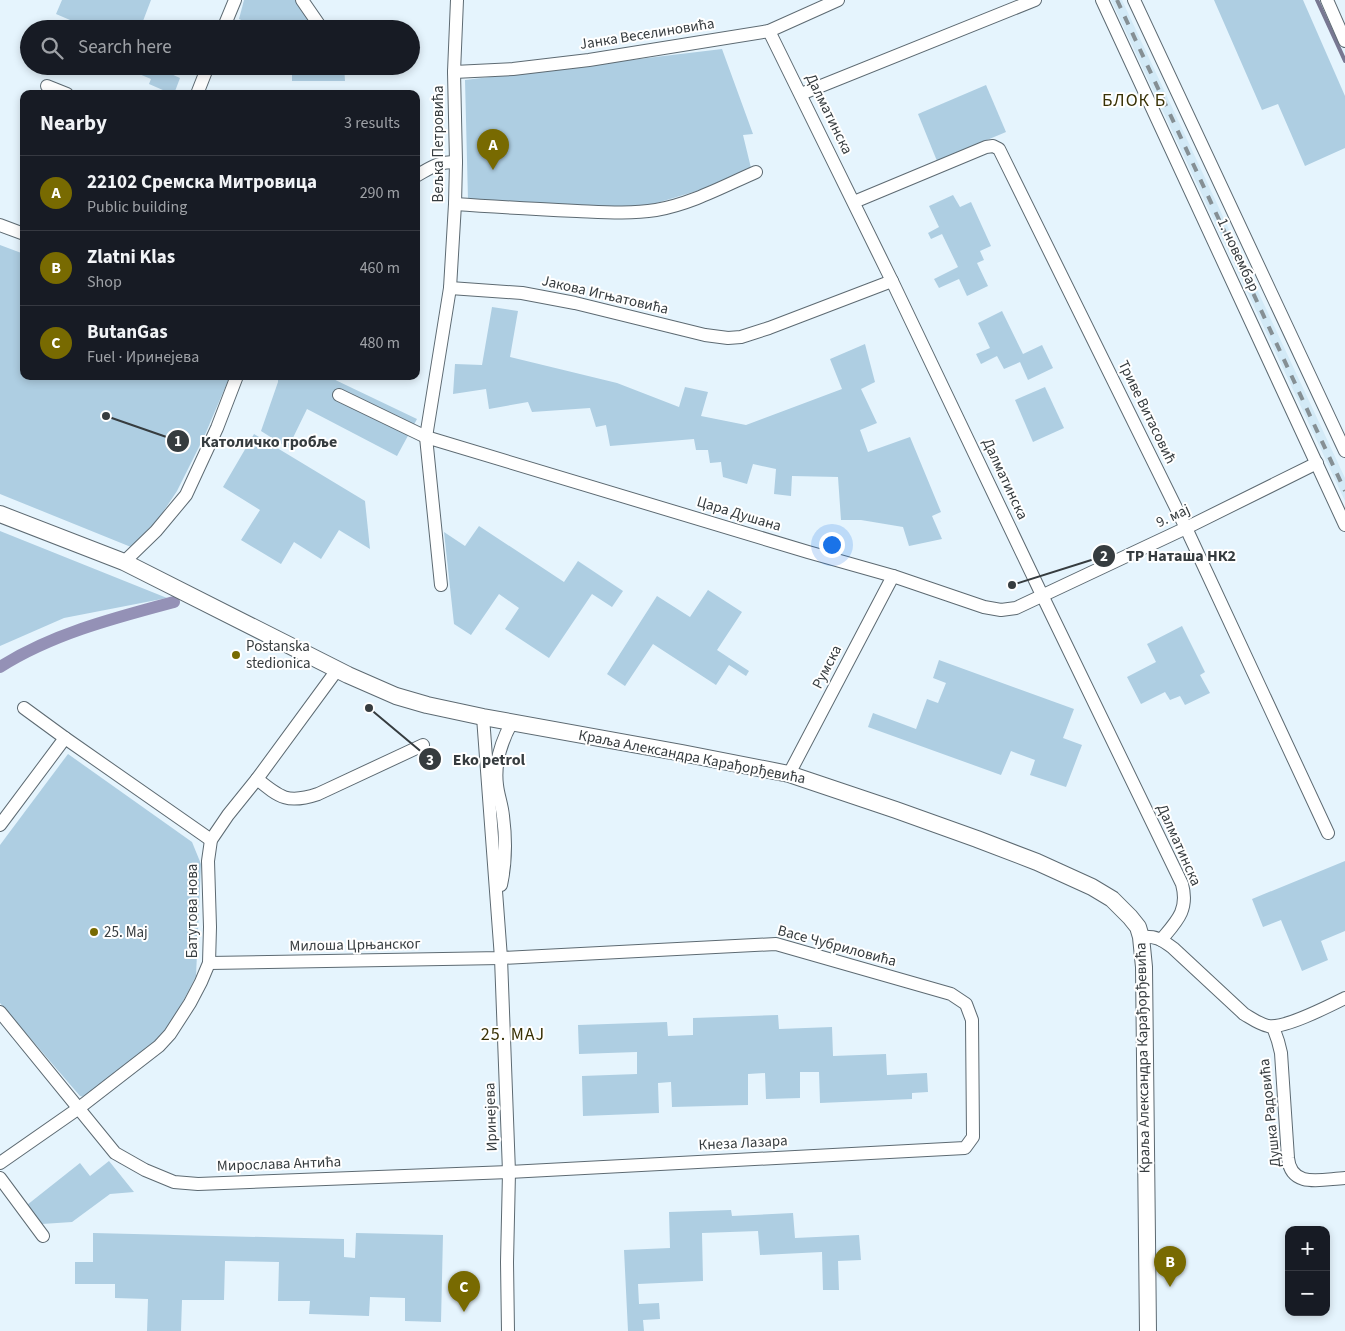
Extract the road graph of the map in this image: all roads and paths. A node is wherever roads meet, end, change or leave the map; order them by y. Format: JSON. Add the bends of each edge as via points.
{"nodes":[{"id":1,"x":235,"y":0,"type":"edge"},
{"id":2,"x":302,"y":0,"type":"edge"},
{"id":3,"x":457,"y":0,"type":"edge"},
{"id":4,"x":838,"y":0,"type":"edge"},
{"id":5,"x":1035,"y":0,"type":"edge"},
{"id":6,"x":1102,"y":0,"type":"edge"},
{"id":7,"x":1134,"y":0,"type":"edge"},
{"id":8,"x":1327,"y":0,"type":"edge"},
{"id":9,"x":227,"y":20,"type":"edge"},
{"id":10,"x":316,"y":20,"type":"edge"},
{"id":11,"x":769,"y":31,"type":"junction"},
{"id":12,"x":1345,"y":41,"type":"edge"},
{"id":13,"x":454,"y":72,"type":"junction"},
{"id":14,"x":204,"y":75,"type":"edge"},
{"id":15,"x":47,"y":86,"type":"dead end"},
{"id":16,"x":57,"y":90,"type":"edge"},
{"id":17,"x":199,"y":90,"type":"edge"},
{"id":18,"x":801,"y":94,"type":"junction"},
{"id":19,"x":456,"y":162,"type":"junction"},
{"id":20,"x":756,"y":172,"type":"dead end"},
{"id":21,"x":420,"y":174,"type":"edge"},
{"id":22,"x":854,"y":202,"type":"junction"},
{"id":23,"x":455,"y":204,"type":"junction"},
{"id":24,"x":0,"y":225,"type":"edge"},
{"id":25,"x":20,"y":232,"type":"edge"},
{"id":26,"x":892,"y":281,"type":"junction"},
{"id":27,"x":450,"y":288,"type":"junction"},
{"id":28,"x":236,"y":380,"type":"edge"},
{"id":29,"x":339,"y":395,"type":"dead end"},
{"id":30,"x":426,"y":437,"type":"junction"},
{"id":31,"x":1345,"y":451,"type":"edge"},
{"id":32,"x":1316,"y":463,"type":"junction"},
{"id":33,"x":0,"y":514,"type":"edge"},
{"id":34,"x":1345,"y":524,"type":"edge"},
{"id":35,"x":1186,"y":528,"type":"junction"},
{"id":36,"x":124,"y":562,"type":"junction"},
{"id":37,"x":893,"y":576,"type":"junction"},
{"id":38,"x":441,"y":585,"type":"dead end"},
{"id":39,"x":1042,"y":595,"type":"junction"},
{"id":40,"x":337,"y":670,"type":"junction"},
{"id":41,"x":24,"y":708,"type":"dead end"},
{"id":42,"x":483,"y":717,"type":"junction"},
{"id":43,"x":512,"y":722,"type":"junction"},
{"id":44,"x":65,"y":738,"type":"junction"},
{"id":45,"x":423,"y":745,"type":"dead end"},
{"id":46,"x":789,"y":774,"type":"junction"},
{"id":47,"x":257,"y":779,"type":"junction"},
{"id":48,"x":0,"y":825,"type":"edge"},
{"id":49,"x":1328,"y":833,"type":"dead end"},
{"id":50,"x":211,"y":840,"type":"junction"},
{"id":51,"x":497,"y":902,"type":"junction"},
{"id":52,"x":1141,"y":938,"type":"junction"},
{"id":53,"x":1161,"y":940,"type":"junction"},
{"id":54,"x":501,"y":958,"type":"junction"},
{"id":55,"x":209,"y":963,"type":"junction"},
{"id":56,"x":1345,"y":998,"type":"edge"},
{"id":57,"x":0,"y":1012,"type":"edge"},
{"id":58,"x":1273,"y":1027,"type":"junction"},
{"id":59,"x":79,"y":1108,"type":"junction"},
{"id":60,"x":973,"y":1137,"type":"joint"},
{"id":61,"x":0,"y":1163,"type":"edge"},
{"id":62,"x":509,"y":1172,"type":"junction"},
{"id":63,"x":0,"y":1178,"type":"edge"},
{"id":64,"x":1345,"y":1178,"type":"edge"},
{"id":65,"x":43,"y":1236,"type":"dead end"},
{"id":66,"x":508,"y":1331,"type":"edge"},
{"id":67,"x":1148,"y":1331,"type":"edge"}],
"edges":[{"from":1,"to":9,"type":"street"},
{"from":2,"to":10,"type":"street"},
{"from":3,"to":13,"type":"street","name":"Вељка Петровића"},
{"from":4,"to":11,"type":"street","name":"Јанка Веселиновића"},
{"from":5,"to":18,"type":"street"},
{"from":6,"to":32,"type":"street","name":"1. новембар"},
{"from":7,"to":31,"type":"street","name":"1. новембар"},
{"from":8,"to":12,"type":"street"},
{"from":11,"to":13,"type":"street","name":"Јанка Веселиновића","via":[[589,60]]},
{"from":11,"to":18,"type":"street","name":"Далматинска"},
{"from":13,"to":19,"type":"street","name":"Вељка Петровића"},
{"from":14,"to":17,"type":"street"},
{"from":15,"to":16,"type":"street"},
{"from":18,"to":22,"type":"street","name":"Далматинска"},
{"from":19,"to":21,"type":"street","via":[[444,162]]},
{"from":19,"to":23,"type":"street","name":"Вељка Петровића"},
{"from":20,"to":23,"type":"street","via":[[701,196],[656,210],[537,210]]},
{"from":22,"to":26,"type":"street","name":"Далматинска"},
{"from":22,"to":35,"type":"street","name":"Триве Витасовић","via":[[986,146],[999,150]]},
{"from":23,"to":27,"type":"street","name":"Вељка Петровића"},
{"from":24,"to":25,"type":"street"},
{"from":26,"to":27,"type":"street","name":"Јакова Игњатовића","via":[[769,328],[728,338],[522,293]]},
{"from":26,"to":39,"type":"street","name":"Далматинска"},
{"from":27,"to":30,"type":"street"},
{"from":28,"to":36,"type":"street","via":[[186,495]]},
{"from":29,"to":30,"type":"street"},
{"from":30,"to":37,"type":"street","name":"Цара Душана"},
{"from":30,"to":38,"type":"street"},
{"from":32,"to":34,"type":"street","name":"1. новембар"},
{"from":32,"to":35,"type":"street","name":"9. мај"},
{"from":33,"to":36,"type":"street","name":"Краља Александра Карађорђевића"},
{"from":35,"to":39,"type":"street","name":"9. мај"},
{"from":35,"to":49,"type":"street","name":"Триве Витасовић"},
{"from":36,"to":40,"type":"street","name":"Краља Александра Карађорђевића"},
{"from":37,"to":39,"type":"street","name":"Цара Душана","via":[[1001,610],[1016,608]]},
{"from":37,"to":46,"type":"street","name":"Румска"},
{"from":39,"to":53,"type":"street","name":"Далматинска","via":[[1182,884],[1185,897],[1182,912]]},
{"from":40,"to":42,"type":"street","name":"Краља Александра Карађорђевића","via":[[404,698]]},
{"from":40,"to":47,"type":"street"},
{"from":41,"to":44,"type":"street"},
{"from":42,"to":43,"type":"street","name":"Краља Александра Карађорђевића"},
{"from":42,"to":51,"type":"street","name":"Иринејева"},
{"from":43,"to":46,"type":"street","name":"Краља Александра Карађорђевића"},
{"from":43,"to":51,"type":"street","name":"Иринејева","via":[[503,738],[496,766],[505,846]]},
{"from":44,"to":48,"type":"street"},
{"from":44,"to":50,"type":"street"},
{"from":45,"to":47,"type":"street","via":[[304,798],[281,797]]},
{"from":46,"to":52,"type":"street","name":"Краља Александра Карађорђевића","via":[[976,839],[1092,887],[1130,917]]},
{"from":47,"to":50,"type":"street"},
{"from":50,"to":55,"type":"street","name":"Батутова нова","via":[[208,861]]},
{"from":51,"to":54,"type":"street","name":"Иринејева"},
{"from":52,"to":53,"type":"street"},
{"from":52,"to":67,"type":"street","name":"Краља Александра Карађорђевића"},
{"from":53,"to":58,"type":"street","via":[[1244,1014]]},
{"from":54,"to":55,"type":"street","name":"Милоша Црњанског"},
{"from":54,"to":60,"type":"street","name":"Васе Чубриловића","via":[[776,944],[951,994],[966,1004],[972,1020]]},
{"from":54,"to":62,"type":"street","name":"Иринејева"},
{"from":55,"to":59,"type":"street","name":"Батутова нова","via":[[194,996],[170,1034]]},
{"from":56,"to":58,"type":"street"},
{"from":57,"to":59,"type":"street","name":"Мирослава Антића"},
{"from":58,"to":64,"type":"street","name":"Душка Радовића","via":[[1281,1053],[1289,1166],[1299,1178],[1308,1180]]},
{"from":59,"to":61,"type":"street"},
{"from":59,"to":62,"type":"street","name":"Мирослава Антића","via":[[115,1153],[174,1182],[198,1184]]},
{"from":60,"to":62,"type":"street","name":"Кнеза Лазара","via":[[965,1148]]},
{"from":62,"to":66,"type":"street","name":"Иринејева"},
{"from":63,"to":65,"type":"street"}]}
